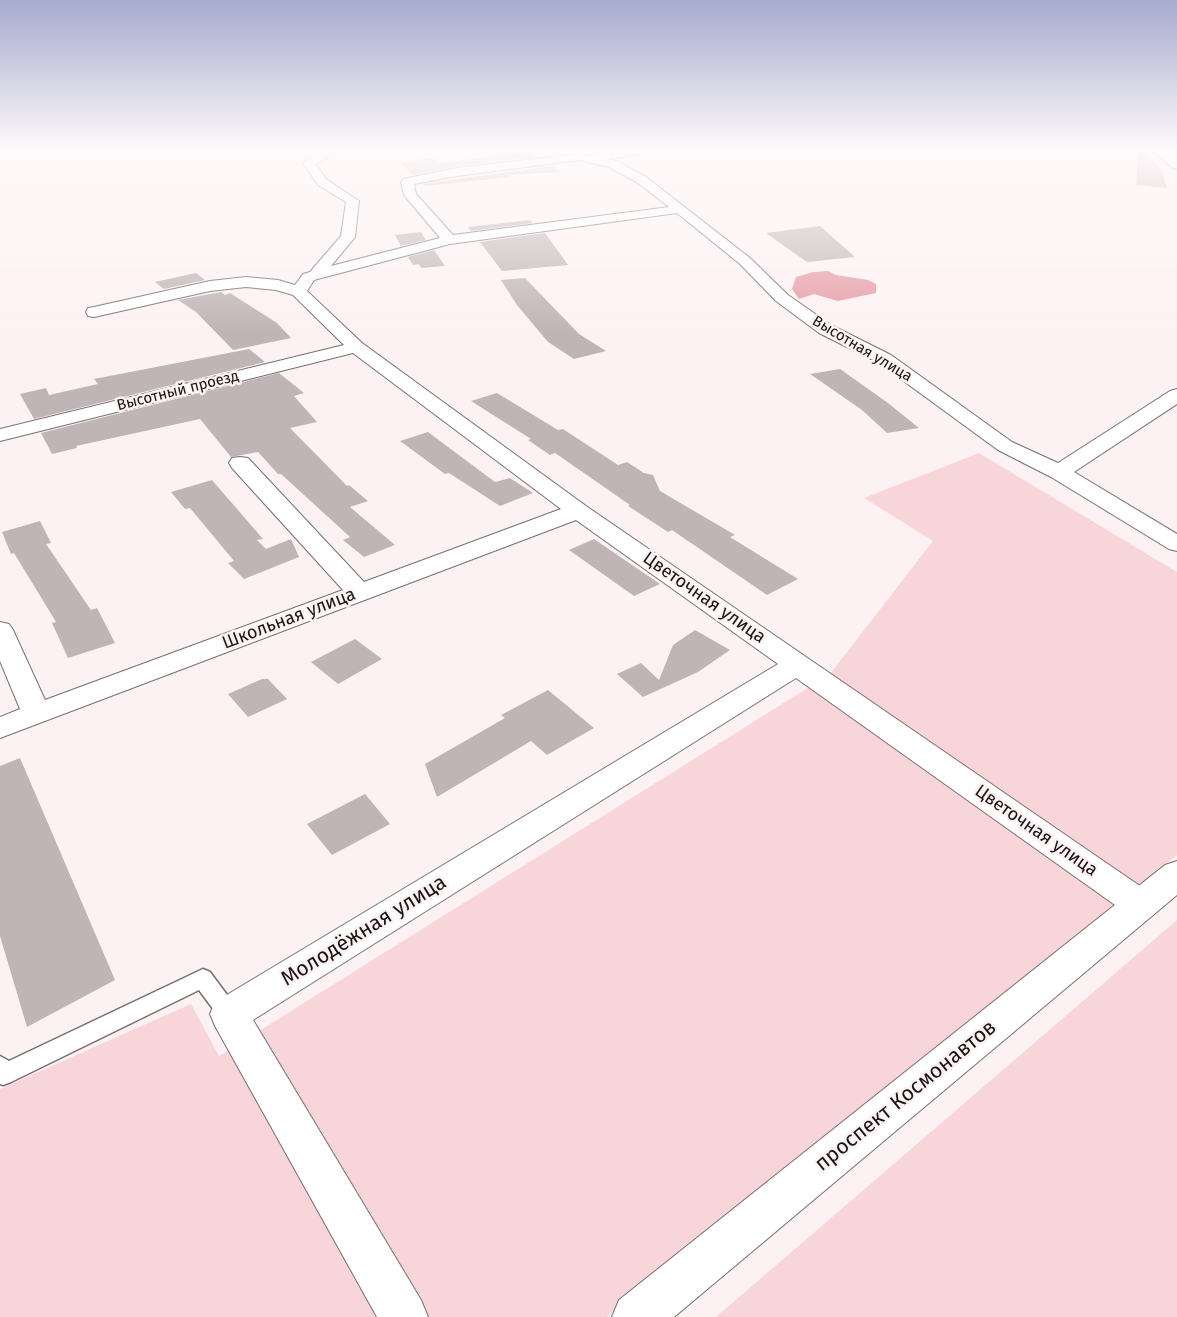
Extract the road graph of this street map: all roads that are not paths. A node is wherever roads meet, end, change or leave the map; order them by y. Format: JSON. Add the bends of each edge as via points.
{"nodes":[{"id":1,"x":352,"y":210,"type":"edge"},
{"id":2,"x":423,"y":210,"type":"edge"},
{"id":3,"x":676,"y":210,"type":"edge"},
{"id":4,"x":680,"y":210,"type":"edge"},
{"id":5,"x":448,"y":240,"type":"junction"},
{"id":6,"x":307,"y":284,"type":"junction"},
{"id":7,"x":94,"y":312,"type":"dead end"},
{"id":8,"x":356,"y":348,"type":"junction"},
{"id":9,"x":1176,"y":395,"type":"edge"},
{"id":10,"x":0,"y":434,"type":"edge"},
{"id":11,"x":240,"y":463,"type":"dead end"},
{"id":12,"x":1059,"y":472,"type":"junction"},
{"id":13,"x":578,"y":511,"type":"junction"},
{"id":14,"x":1177,"y":544,"type":"edge"},
{"id":15,"x":360,"y":593,"type":"junction"},
{"id":16,"x":0,"y":630,"type":"edge"},
{"id":17,"x":798,"y":664,"type":"junction"},
{"id":18,"x":37,"y":714,"type":"junction"},
{"id":19,"x":0,"y":728,"type":"edge"},
{"id":20,"x":1177,"y":875,"type":"edge"},
{"id":21,"x":1141,"y":905,"type":"junction"},
{"id":22,"x":229,"y":1014,"type":"junction"},
{"id":23,"x":0,"y":1066,"type":"edge"},
{"id":24,"x":404,"y":1317,"type":"edge"},
{"id":25,"x":636,"y":1317,"type":"edge"}],
"edges":[{"from":1,"to":6,"type":"street","via":[[348,237]]},
{"from":2,"to":5,"type":"street","name":"Высотная улица"},
{"from":3,"to":5,"type":"street"},
{"from":4,"to":12,"type":"street","name":"Высотная улица","via":[[745,261],[782,298],[826,329],[885,359],[1005,446]]},
{"from":5,"to":6,"type":"street"},
{"from":6,"to":7,"type":"street","via":[[246,282],[210,286]]},
{"from":6,"to":8,"type":"street","name":"Цветочная улица"},
{"from":8,"to":10,"type":"street","name":"Высотный проезд"},
{"from":8,"to":13,"type":"street","name":"Цветочная улица"},
{"from":9,"to":12,"type":"street"},
{"from":11,"to":15,"type":"street"},
{"from":12,"to":14,"type":"street","name":"Высотная улица"},
{"from":13,"to":15,"type":"street","name":"Школьная улица"},
{"from":13,"to":17,"type":"street","name":"Цветочная улица"},
{"from":15,"to":18,"type":"street","name":"Школьная улица"},
{"from":16,"to":18,"type":"street"},
{"from":17,"to":21,"type":"street","name":"Цветочная улица"},
{"from":17,"to":22,"type":"street","name":"Молодёжная улица"},
{"from":18,"to":19,"type":"street","name":"Школьная улица"},
{"from":20,"to":21,"type":"street","name":"проспект Космонавтов"},
{"from":21,"to":25,"type":"street","name":"проспект Космонавтов"},
{"from":22,"to":23,"type":"lane","via":[[203,978],[3,1075]]},
{"from":22,"to":24,"type":"street"}]}
